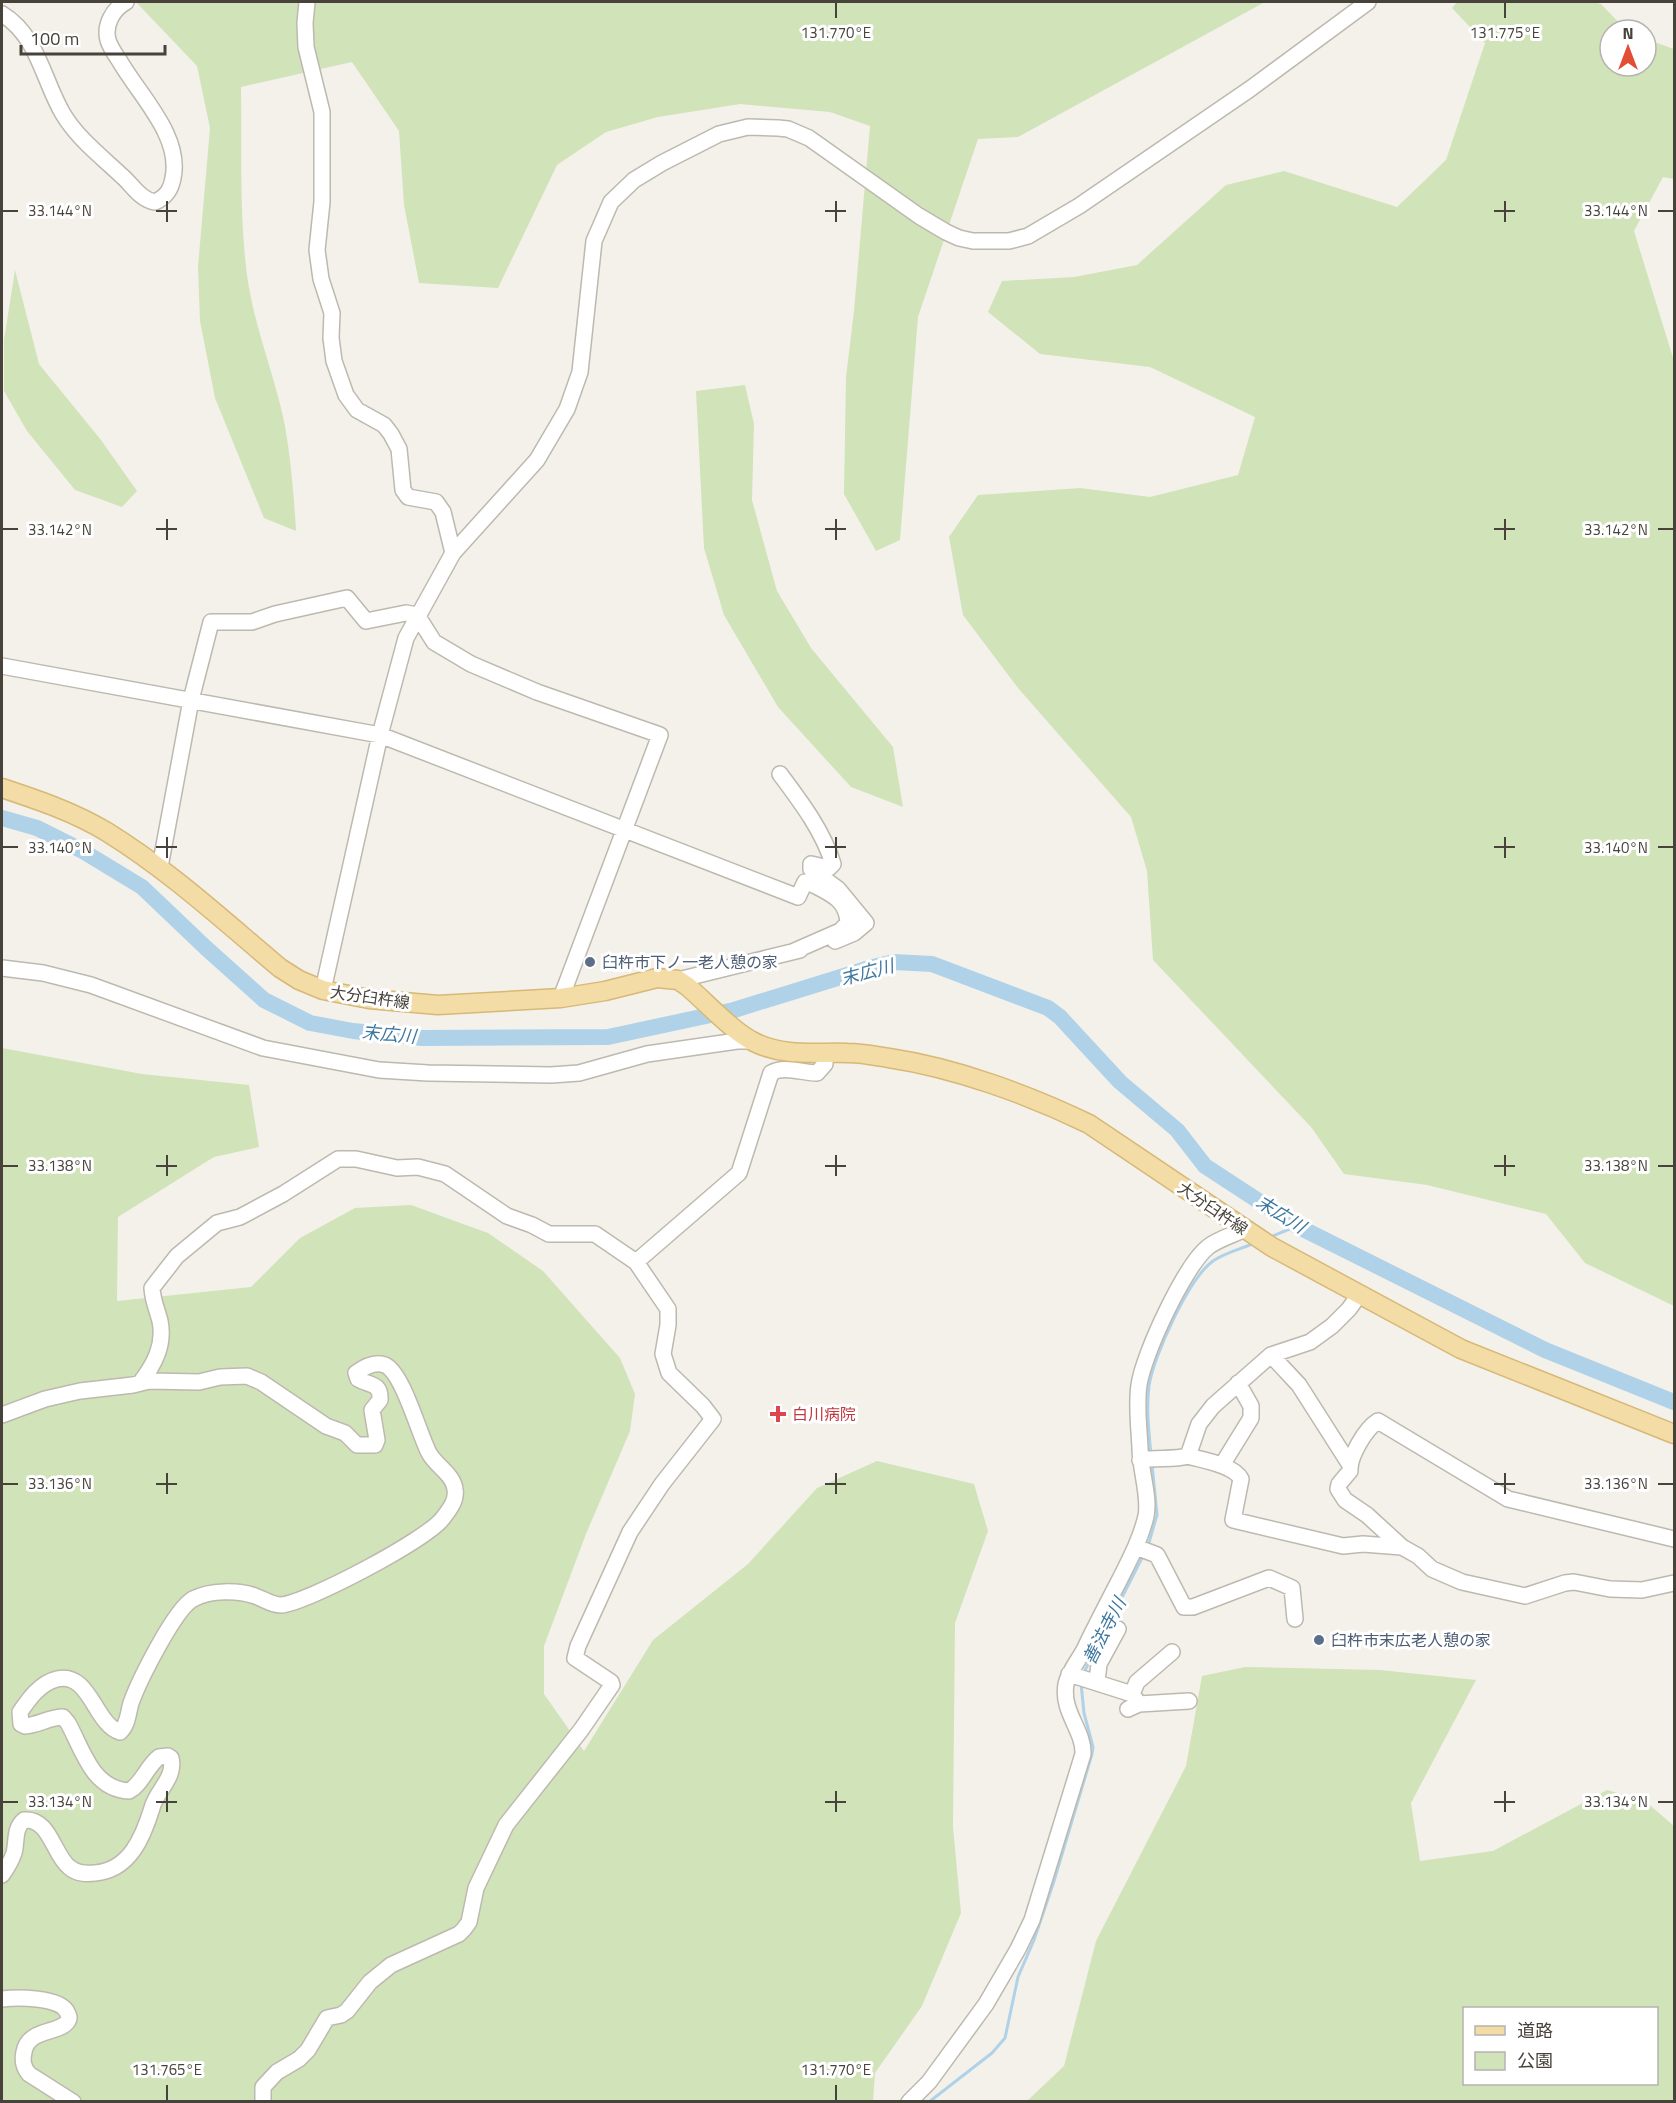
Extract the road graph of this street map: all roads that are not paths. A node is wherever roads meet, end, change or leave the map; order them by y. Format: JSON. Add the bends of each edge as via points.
{"nodes":[{"id":1,"x":126,"y":2,"type":"edge"},
{"id":2,"x":308,"y":2,"type":"edge"},
{"id":3,"x":1368,"y":2,"type":"edge"},
{"id":4,"x":2,"y":14,"type":"edge"},
{"id":5,"x":453,"y":553,"type":"junction"},
{"id":6,"x":417,"y":615,"type":"junction"},
{"id":7,"x":2,"y":666,"type":"edge"},
{"id":8,"x":191,"y":700,"type":"junction"},
{"id":9,"x":380,"y":735,"type":"junction"},
{"id":10,"x":780,"y":774,"type":"dead end"},
{"id":11,"x":2,"y":788,"type":"edge"},
{"id":12,"x":624,"y":830,"type":"junction"},
{"id":13,"x":160,"y":867,"type":"junction"},
{"id":14,"x":792,"y":952,"type":"junction"},
{"id":15,"x":2,"y":968,"type":"edge"},
{"id":16,"x":683,"y":983,"type":"junction"},
{"id":17,"x":323,"y":990,"type":"junction"},
{"id":18,"x":561,"y":998,"type":"junction"},
{"id":19,"x":746,"y":1036,"type":"junction"},
{"id":20,"x":825,"y":1053,"type":"junction"},
{"id":21,"x":1247,"y":1231,"type":"junction"},
{"id":22,"x":636,"y":1262,"type":"junction"},
{"id":23,"x":1359,"y":1295,"type":"junction"},
{"id":24,"x":1271,"y":1355,"type":"junction"},
{"id":25,"x":140,"y":1383,"type":"junction"},
{"id":26,"x":1238,"y":1383,"type":"junction"},
{"id":27,"x":2,"y":1415,"type":"edge"},
{"id":28,"x":1674,"y":1434,"type":"edge"},
{"id":29,"x":1188,"y":1456,"type":"junction"},
{"id":30,"x":1142,"y":1459,"type":"junction"},
{"id":31,"x":1222,"y":1465,"type":"junction"},
{"id":32,"x":1350,"y":1465,"type":"junction"},
{"id":33,"x":1674,"y":1539,"type":"edge"},
{"id":34,"x":1137,"y":1547,"type":"junction"},
{"id":35,"x":1402,"y":1547,"type":"junction"},
{"id":36,"x":1674,"y":1583,"type":"edge"},
{"id":37,"x":1295,"y":1619,"type":"dead end"},
{"id":38,"x":1118,"y":1629,"type":"dead end"},
{"id":39,"x":1172,"y":1652,"type":"dead end"},
{"id":40,"x":1072,"y":1675,"type":"junction"},
{"id":41,"x":1094,"y":1681,"type":"junction"},
{"id":42,"x":1189,"y":1701,"type":"dead end"},
{"id":43,"x":1133,"y":1702,"type":"junction"},
{"id":44,"x":2,"y":1875,"type":"edge"},
{"id":45,"x":2,"y":1999,"type":"edge"},
{"id":46,"x":73,"y":2102,"type":"edge"},
{"id":47,"x":262,"y":2102,"type":"edge"},
{"id":48,"x":909,"y":2102,"type":"edge"}],
"edges":[{"from":1,"to":4,"type":"street","via":[[110,18],[108,42],[160,121],[175,159],[171,188],[155,202],[141,196],[80,137],[62,113],[26,36]]},
{"from":2,"to":5,"type":"street","via":[[306,47],[322,112],[322,202],[317,250],[332,313],[334,361],[346,395],[357,410],[384,425],[391,434],[399,449],[403,490],[408,497],[436,502],[443,512]]},
{"from":3,"to":5,"type":"street","via":[[1079,207],[1028,236],[1009,241],[958,238],[946,232],[809,138],[788,129],[733,129],[641,175],[611,202],[594,241],[580,372],[567,409],[537,460]]},
{"from":5,"to":6,"type":"street"},
{"from":6,"to":8,"type":"street","via":[[366,621],[347,598],[252,622],[212,622]]},
{"from":6,"to":9,"type":"street","via":[[406,638]]},
{"from":6,"to":12,"type":"street","via":[[434,642],[471,664],[537,692],[660,735]]},
{"from":7,"to":8,"type":"street"},
{"from":8,"to":9,"type":"street"},
{"from":8,"to":13,"type":"street"},
{"from":9,"to":12,"type":"street"},
{"from":9,"to":17,"type":"street"},
{"from":10,"to":14,"type":"street","via":[[830,854],[833,864],[829,868],[811,864],[811,869],[838,889],[866,923],[839,940]]},
{"from":11,"to":13,"type":"main road","name":"大分臼杵線","via":[[56,806],[105,831]]},
{"from":12,"to":14,"type":"street","via":[[798,897],[805,882],[842,902],[848,918],[845,926]]},
{"from":12,"to":18,"type":"street"},
{"from":13,"to":17,"type":"main road","name":"大分臼杵線","via":[[280,968]]},
{"from":14,"to":16,"type":"street"},
{"from":15,"to":19,"type":"street","via":[[43,973],[91,986],[263,1048],[379,1070],[579,1073],[647,1054],[737,1041]]},
{"from":16,"to":18,"type":"main road","name":"大分臼杵線","via":[[657,978]]},
{"from":16,"to":19,"type":"main road"},
{"from":17,"to":18,"type":"main road","name":"大分臼杵線","via":[[438,1005]]},
{"from":19,"to":20,"type":"main road","name":"大分臼杵線","via":[[782,1052]]},
{"from":20,"to":21,"type":"main road","name":"大分臼杵線","via":[[892,1058],[930,1066],[1011,1090],[1058,1109],[1089,1124]]},
{"from":20,"to":22,"type":"street","via":[[825,1064],[817,1073],[771,1073],[739,1173]]},
{"from":21,"to":23,"type":"main road","name":"大分臼杵線"},
{"from":21,"to":30,"type":"street","via":[[1216,1242],[1204,1251],[1169,1306],[1146,1358],[1139,1385]]},
{"from":22,"to":25,"type":"street","via":[[595,1234],[549,1234],[507,1216],[445,1174],[418,1167],[397,1168],[338,1159],[240,1217],[217,1223],[177,1256],[152,1288],[160,1322],[160,1346],[153,1366]]},
{"from":22,"to":47,"type":"street","via":[[668,1309],[663,1354],[669,1373],[713,1419],[630,1532],[578,1646],[575,1658],[612,1685],[506,1825],[476,1888],[464,1929],[390,1965],[370,1982],[347,2011],[327,2018],[308,2050],[276,2072],[263,2087]]},
{"from":23,"to":24,"type":"street","via":[[1332,1326],[1310,1342]]},
{"from":23,"to":28,"type":"main road","name":"大分臼杵線","via":[[1461,1349]]},
{"from":24,"to":26,"type":"street"},
{"from":24,"to":32,"type":"street","via":[[1299,1385]]},
{"from":25,"to":27,"type":"street","via":[[45,1399]]},
{"from":25,"to":44,"type":"street","via":[[247,1376],[326,1426],[345,1433],[357,1445],[371,1446],[377,1440],[372,1410],[381,1400],[381,1393],[377,1387],[358,1379],[356,1373],[373,1364],[384,1364],[402,1387],[429,1453],[453,1481],[456,1494],[441,1521],[422,1536],[332,1586],[275,1605],[249,1595],[219,1592],[188,1603],[141,1679],[120,1732],[111,1727],[73,1680],[60,1678],[40,1688],[20,1712],[21,1724],[33,1726],[63,1717],[94,1773],[113,1789],[133,1789],[159,1757],[171,1758],[172,1767],[153,1802],[134,1852],[126,1860],[104,1872],[75,1871],[68,1867],[41,1826],[24,1821]]},
{"from":26,"to":29,"type":"street","via":[[1203,1417]]},
{"from":26,"to":31,"type":"street","via":[[1251,1406],[1251,1418]]},
{"from":29,"to":30,"type":"street"},
{"from":29,"to":31,"type":"street"},
{"from":30,"to":34,"type":"street","via":[[1147,1511]]},
{"from":31,"to":35,"type":"street","via":[[1241,1479],[1233,1520],[1343,1546]]},
{"from":32,"to":33,"type":"street","via":[[1364,1435],[1378,1421],[1508,1498]]},
{"from":32,"to":35,"type":"street","via":[[1350,1471],[1339,1484],[1342,1496]]},
{"from":34,"to":37,"type":"street","via":[[1157,1555],[1184,1607],[1269,1578],[1292,1588]]},
{"from":34,"to":40,"type":"street"},
{"from":35,"to":36,"type":"street","via":[[1432,1569],[1462,1582],[1525,1596],[1565,1582],[1642,1590]]},
{"from":38,"to":41,"type":"street"},
{"from":39,"to":43,"type":"street","via":[[1137,1682]]},
{"from":40,"to":41,"type":"street"},
{"from":40,"to":48,"type":"street","via":[[1066,1684],[1067,1706],[1083,1754],[1032,1920],[986,2004],[929,2082]]},
{"from":41,"to":43,"type":"street"},
{"from":42,"to":43,"type":"street"},
{"from":45,"to":46,"type":"street","via":[[58,2003],[66,2009],[68,2021],[33,2038],[25,2047],[23,2061],[29,2074]]}]}
